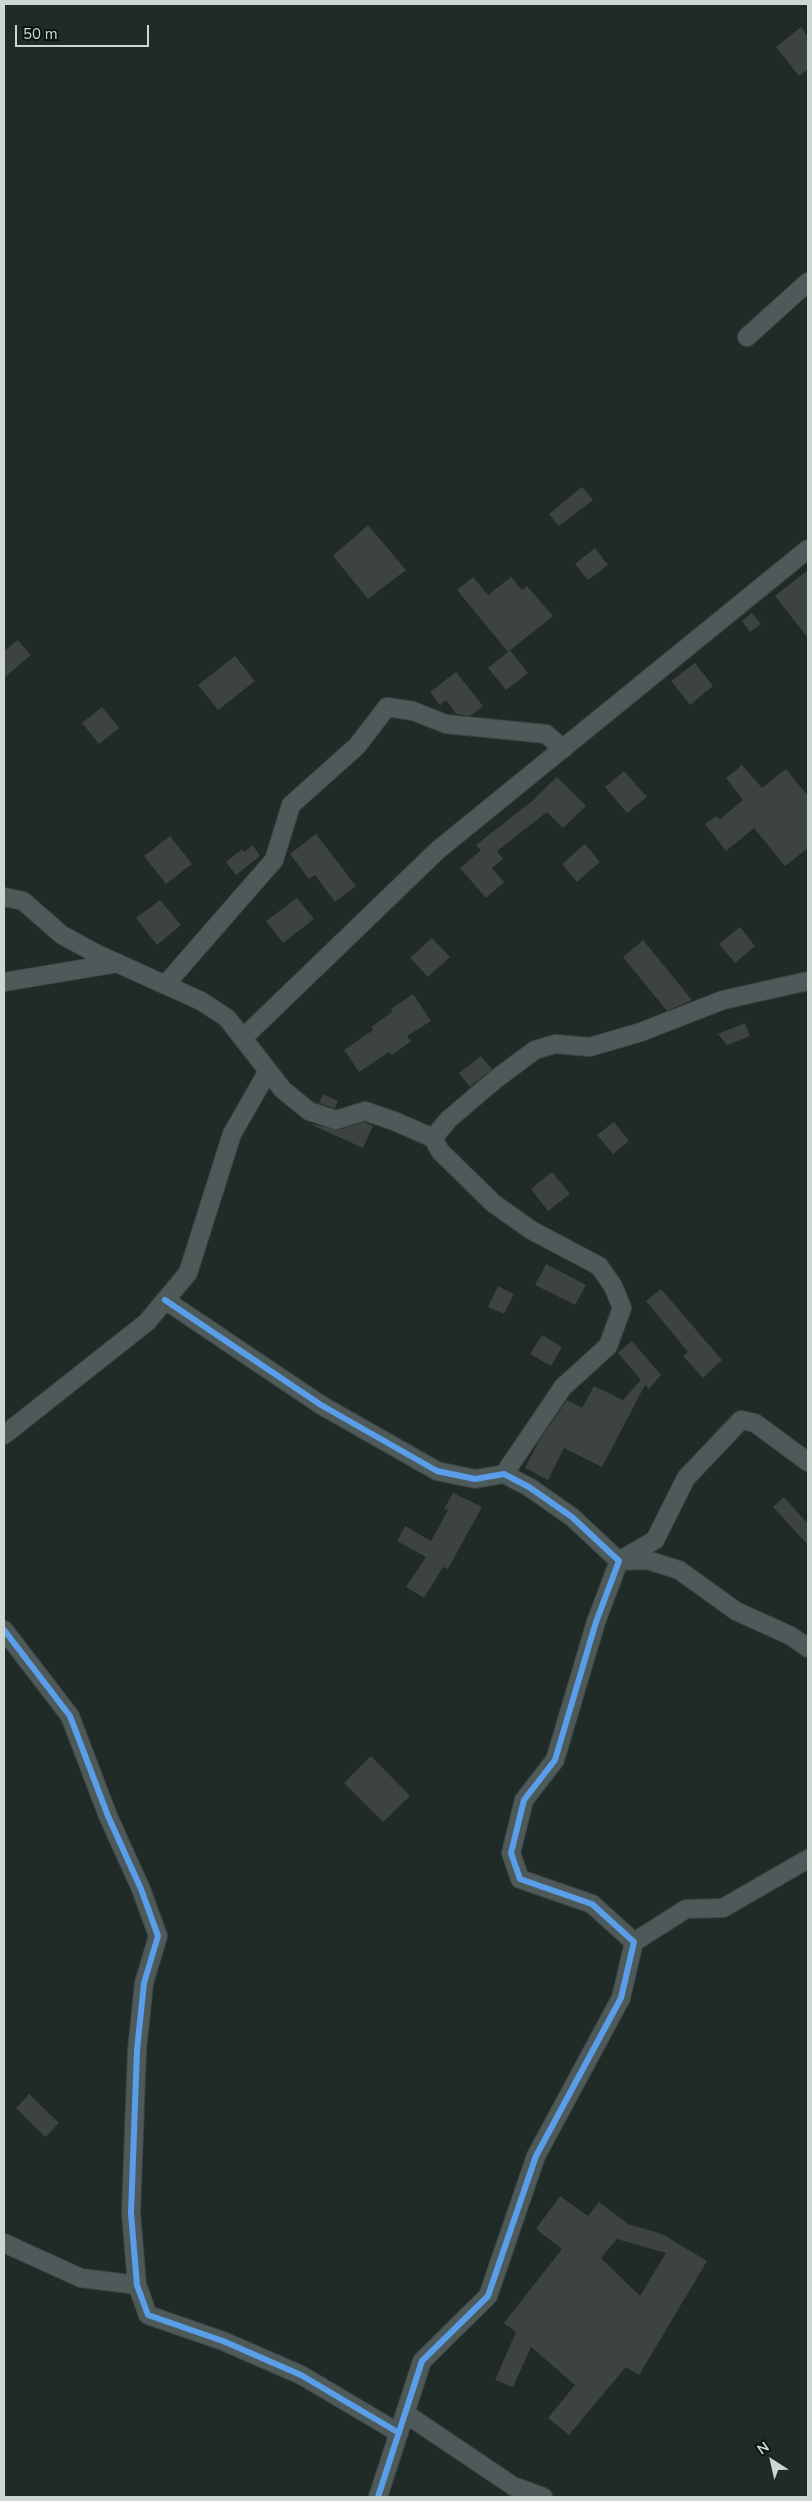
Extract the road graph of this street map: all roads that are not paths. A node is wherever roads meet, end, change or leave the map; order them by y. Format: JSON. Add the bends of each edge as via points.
{"nodes":[{"id":1,"x":808,"y":282,"type":"edge"},
{"id":2,"x":747,"y":337,"type":"dead end"},
{"id":3,"x":808,"y":549,"type":"edge"},
{"id":4,"x":563,"y":749,"type":"junction"},
{"id":5,"x":4,"y":897,"type":"edge"},
{"id":6,"x":118,"y":963,"type":"junction"},
{"id":7,"x":808,"y":980,"type":"edge"},
{"id":8,"x":4,"y":982,"type":"edge"},
{"id":9,"x":165,"y":985,"type":"junction"},
{"id":10,"x":243,"y":1038,"type":"junction"},
{"id":11,"x":268,"y":1071,"type":"junction"},
{"id":12,"x":433,"y":1138,"type":"junction"},
{"id":13,"x":165,"y":1300,"type":"junction"},
{"id":14,"x":4,"y":1435,"type":"edge"},
{"id":15,"x":808,"y":1462,"type":"edge"},
{"id":16,"x":504,"y":1474,"type":"junction"},
{"id":17,"x":619,"y":1561,"type":"junction"},
{"id":18,"x":4,"y":1630,"type":"edge"},
{"id":19,"x":808,"y":1648,"type":"edge"},
{"id":20,"x":808,"y":1859,"type":"edge"},
{"id":21,"x":634,"y":1942,"type":"junction"},
{"id":22,"x":4,"y":2243,"type":"edge"},
{"id":23,"x":137,"y":2284,"type":"junction"},
{"id":24,"x":406,"y":2414,"type":"junction"},
{"id":25,"x":399,"y":2432,"type":"junction"},
{"id":26,"x":378,"y":2497,"type":"edge"},
{"id":27,"x":543,"y":2497,"type":"edge"}],
"edges":[{"from":1,"to":2,"type":"street"},
{"from":3,"to":4,"type":"street"},
{"from":4,"to":9,"type":"street","via":[[546,734],[446,724],[413,711],[387,707],[357,746],[291,805],[274,860]]},
{"from":4,"to":10,"type":"street","via":[[438,850]]},
{"from":5,"to":6,"type":"street","via":[[24,902],[62,934]]},
{"from":6,"to":8,"type":"street"},
{"from":6,"to":9,"type":"street"},
{"from":7,"to":12,"type":"street","via":[[723,1000],[641,1032],[590,1047],[555,1044],[535,1050],[449,1119]]},
{"from":9,"to":10,"type":"street","via":[[201,1001],[227,1018]]},
{"from":10,"to":11,"type":"street"},
{"from":11,"to":12,"type":"street","via":[[283,1090],[309,1111],[336,1120],[365,1111]]},
{"from":11,"to":13,"type":"street","via":[[232,1134],[188,1273]]},
{"from":12,"to":16,"type":"street","via":[[440,1151],[493,1203],[531,1230],[599,1266],[613,1286],[622,1308],[608,1346],[562,1387]]},
{"from":13,"to":14,"type":"street","via":[[147,1322]]},
{"from":13,"to":16,"type":"street","via":[[321,1405],[437,1471],[474,1479]]},
{"from":15,"to":17,"type":"street","via":[[755,1423],[741,1420],[686,1478],[655,1540]]},
{"from":16,"to":17,"type":"street","via":[[572,1517]]},
{"from":17,"to":19,"type":"street","via":[[647,1560],[679,1570],[736,1612],[791,1636]]},
{"from":17,"to":21,"type":"street","via":[[596,1622],[555,1760],[524,1800],[511,1853],[520,1879],[592,1904]]},
{"from":18,"to":23,"type":"street","via":[[70,1716],[158,1936],[144,1983],[137,2050],[131,2213]]},
{"from":20,"to":21,"type":"street","via":[[723,1908],[686,1909]]},
{"from":21,"to":24,"type":"street","via":[[620,1998],[536,2156],[488,2296],[422,2361]]},
{"from":22,"to":23,"type":"street","via":[[81,2278]]},
{"from":23,"to":25,"type":"street","via":[[148,2314],[223,2341],[300,2375]]},
{"from":24,"to":25,"type":"street"},
{"from":24,"to":27,"type":"street","via":[[513,2486]]},
{"from":25,"to":26,"type":"street"}]}
